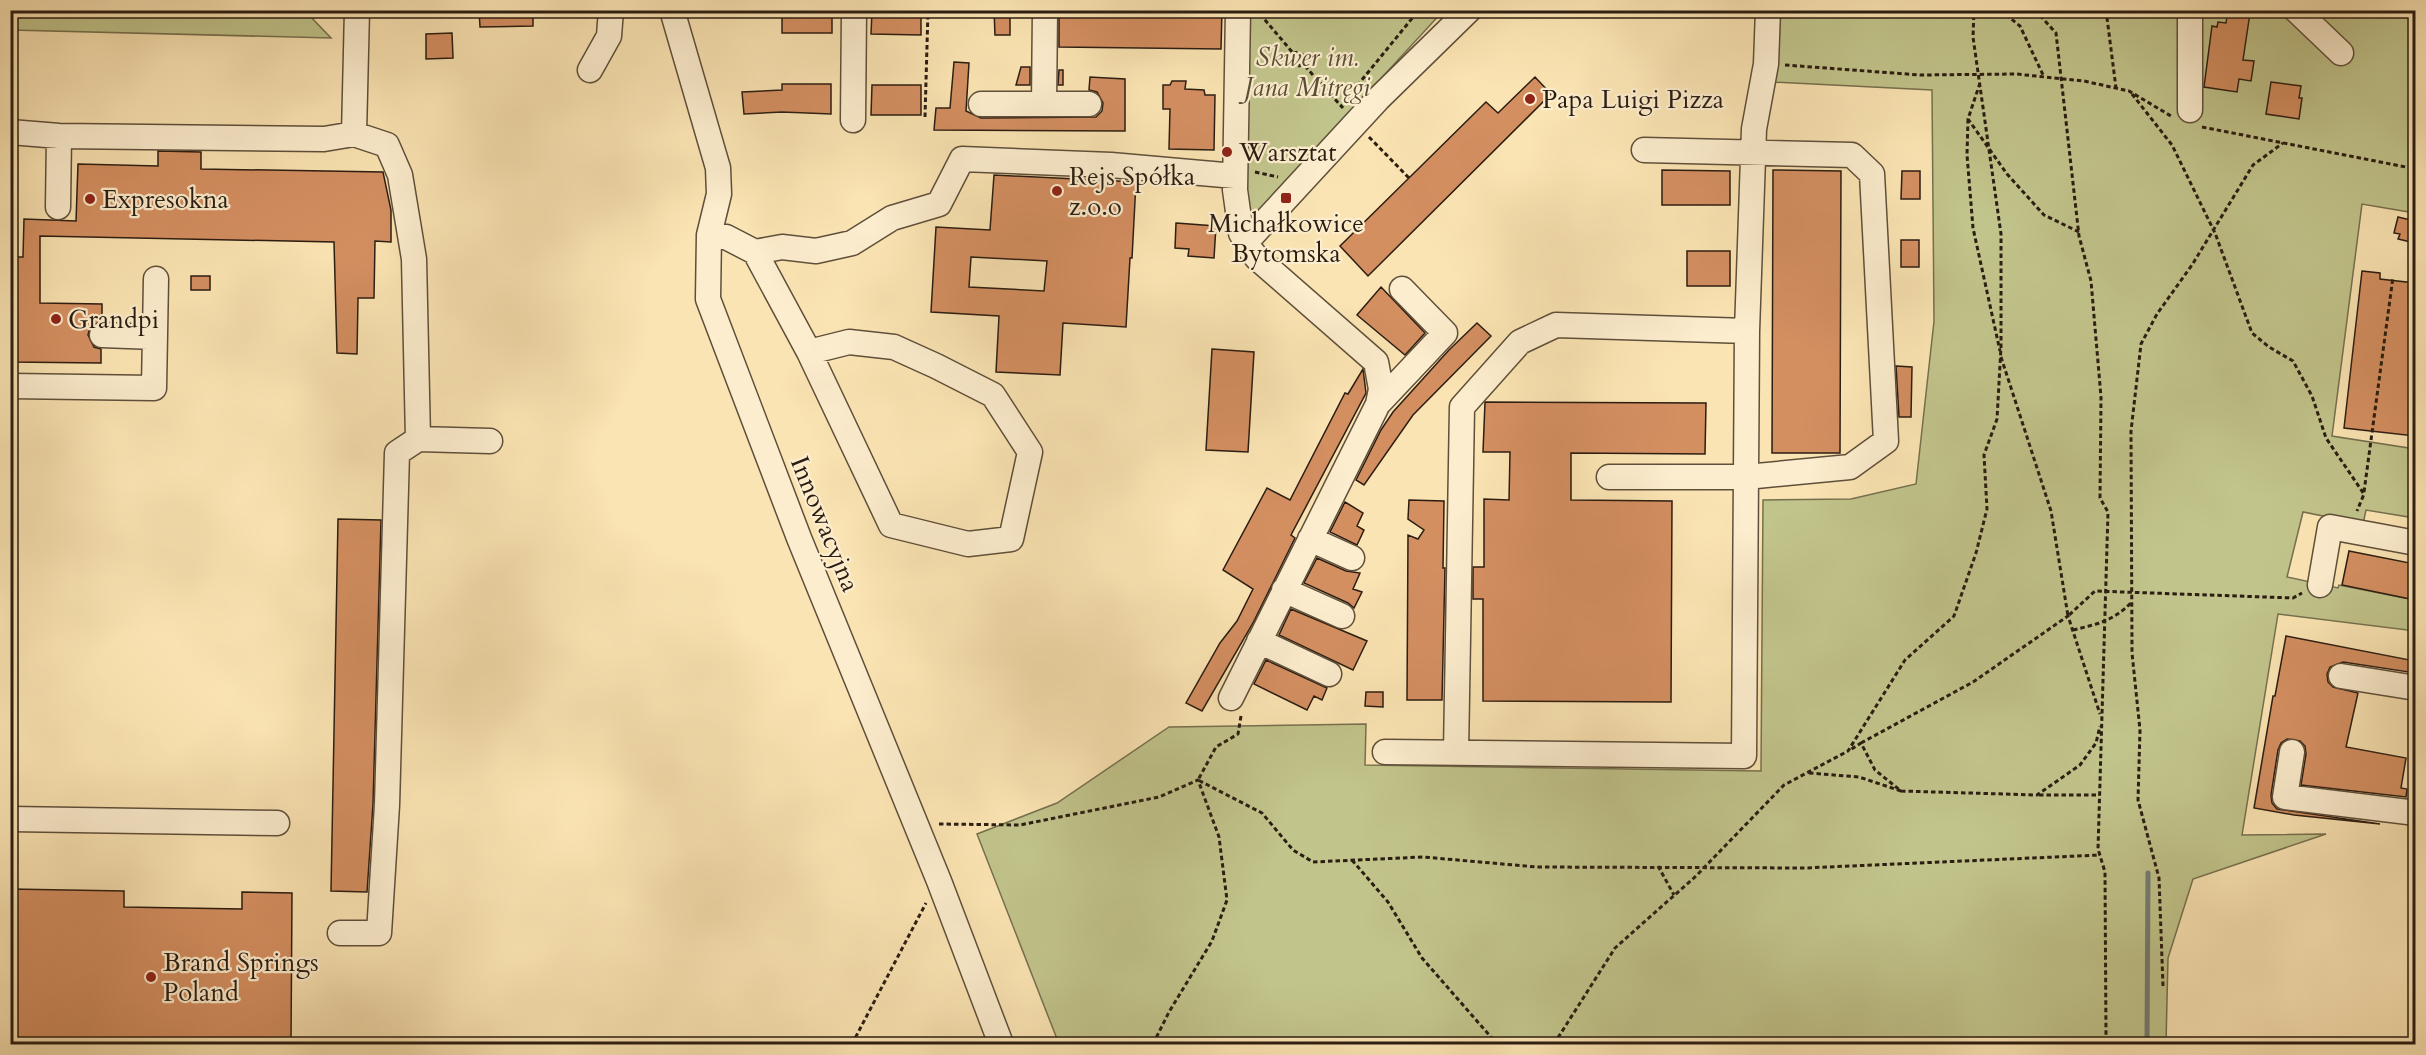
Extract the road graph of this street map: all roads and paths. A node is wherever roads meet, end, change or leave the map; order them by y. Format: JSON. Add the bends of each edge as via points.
{"nodes":[{"id":1,"x":357,"y":10,"type":"edge"},
{"id":2,"x":611,"y":10,"type":"edge"},
{"id":3,"x":672,"y":10,"type":"edge"},
{"id":4,"x":854,"y":10,"type":"edge"},
{"id":5,"x":928,"y":10,"type":"edge"},
{"id":6,"x":1045,"y":10,"type":"edge"},
{"id":7,"x":1238,"y":10,"type":"edge"},
{"id":8,"x":1257,"y":10,"type":"edge"},
{"id":9,"x":1412,"y":10,"type":"edge"},
{"id":10,"x":1469,"y":10,"type":"edge"},
{"id":11,"x":1768,"y":10,"type":"edge"},
{"id":12,"x":1974,"y":10,"type":"edge"},
{"id":13,"x":2000,"y":10,"type":"edge"},
{"id":14,"x":2035,"y":10,"type":"edge"},
{"id":15,"x":2106,"y":10,"type":"edge"},
{"id":16,"x":2190,"y":10,"type":"edge"},
{"id":17,"x":2296,"y":10,"type":"edge"},
{"id":18,"x":1293,"y":53,"type":"junction"},
{"id":19,"x":2341,"y":53,"type":"dead end"},
{"id":20,"x":1303,"y":64,"type":"junction"},
{"id":21,"x":1766,"y":64,"type":"junction"},
{"id":22,"x":590,"y":70,"type":"dead end"},
{"id":23,"x":1979,"y":74,"type":"junction"},
{"id":24,"x":2044,"y":77,"type":"junction"},
{"id":25,"x":2061,"y":79,"type":"junction"},
{"id":26,"x":1980,"y":82,"type":"junction"},
{"id":27,"x":2115,"y":88,"type":"junction"},
{"id":28,"x":2129,"y":91,"type":"junction"},
{"id":29,"x":981,"y":104,"type":"dead end"},
{"id":30,"x":1044,"y":104,"type":"junction"},
{"id":31,"x":1089,"y":104,"type":"dead end"},
{"id":32,"x":1348,"y":114,"type":"junction"},
{"id":33,"x":924,"y":117,"type":"dead end"},
{"id":34,"x":2186,"y":118,"type":"junction"},
{"id":35,"x":1968,"y":119,"type":"junction"},
{"id":36,"x":853,"y":120,"type":"dead end"},
{"id":37,"x":10,"y":132,"type":"edge"},
{"id":38,"x":354,"y":134,"type":"junction"},
{"id":39,"x":59,"y":136,"type":"junction"},
{"id":40,"x":2283,"y":143,"type":"junction"},
{"id":41,"x":1990,"y":149,"type":"junction"},
{"id":42,"x":1644,"y":150,"type":"dead end"},
{"id":43,"x":1754,"y":152,"type":"junction"},
{"id":44,"x":2415,"y":169,"type":"edge"},
{"id":45,"x":1235,"y":172,"type":"junction"},
{"id":46,"x":1409,"y":178,"type":"dead end"},
{"id":47,"x":1302,"y":182,"type":"junction"},
{"id":48,"x":58,"y":207,"type":"dead end"},
{"id":49,"x":2213,"y":230,"type":"junction"},
{"id":50,"x":2079,"y":232,"type":"junction"},
{"id":51,"x":709,"y":235,"type":"junction"},
{"id":52,"x":1246,"y":242,"type":"junction"},
{"id":53,"x":755,"y":252,"type":"junction"},
{"id":54,"x":2393,"y":278,"type":"dead end"},
{"id":55,"x":156,"y":279,"type":"dead end"},
{"id":56,"x":1402,"y":289,"type":"dead end"},
{"id":57,"x":1747,"y":331,"type":"junction"},
{"id":58,"x":102,"y":335,"type":"dead end"},
{"id":59,"x":155,"y":337,"type":"junction"},
{"id":60,"x":809,"y":352,"type":"junction"},
{"id":61,"x":2001,"y":354,"type":"junction"},
{"id":62,"x":10,"y":387,"type":"edge"},
{"id":63,"x":1378,"y":404,"type":"junction"},
{"id":64,"x":418,"y":438,"type":"junction"},
{"id":65,"x":490,"y":441,"type":"dead end"},
{"id":66,"x":1609,"y":477,"type":"dead end"},
{"id":67,"x":1746,"y":477,"type":"junction"},
{"id":68,"x":2364,"y":494,"type":"junction"},
{"id":69,"x":2350,"y":531,"type":"junction"},
{"id":70,"x":1310,"y":538,"type":"junction"},
{"id":71,"x":2415,"y":543,"type":"edge"},
{"id":72,"x":1352,"y":558,"type":"dead end"},
{"id":73,"x":2320,"y":585,"type":"joint"},
{"id":74,"x":1284,"y":590,"type":"junction"},
{"id":75,"x":2105,"y":592,"type":"junction"},
{"id":76,"x":2132,"y":592,"type":"junction"},
{"id":77,"x":2132,"y":602,"type":"junction"},
{"id":78,"x":1342,"y":616,"type":"dead end"},
{"id":79,"x":2068,"y":616,"type":"junction"},
{"id":80,"x":2104,"y":622,"type":"junction"},
{"id":81,"x":2072,"y":630,"type":"junction"},
{"id":82,"x":1259,"y":641,"type":"junction"},
{"id":83,"x":1329,"y":674,"type":"dead end"},
{"id":84,"x":2341,"y":676,"type":"dead end"},
{"id":85,"x":2415,"y":688,"type":"edge"},
{"id":86,"x":1231,"y":698,"type":"joint"},
{"id":87,"x":2102,"y":717,"type":"junction"},
{"id":88,"x":1861,"y":743,"type":"junction"},
{"id":89,"x":1385,"y":752,"type":"dead end"},
{"id":90,"x":1848,"y":752,"type":"junction"},
{"id":91,"x":2292,"y":752,"type":"dead end"},
{"id":92,"x":1456,"y":753,"type":"junction"},
{"id":93,"x":1808,"y":773,"type":"junction"},
{"id":94,"x":1198,"y":780,"type":"junction"},
{"id":95,"x":1901,"y":791,"type":"junction"},
{"id":96,"x":2037,"y":795,"type":"junction"},
{"id":97,"x":2099,"y":795,"type":"junction"},
{"id":98,"x":2415,"y":813,"type":"edge"},
{"id":99,"x":10,"y":819,"type":"edge"},
{"id":100,"x":277,"y":823,"type":"dead end"},
{"id":101,"x":916,"y":824,"type":"junction"},
{"id":102,"x":2100,"y":855,"type":"junction"},
{"id":103,"x":1352,"y":860,"type":"junction"},
{"id":104,"x":1658,"y":866,"type":"junction"},
{"id":105,"x":1705,"y":867,"type":"junction"},
{"id":106,"x":939,"y":881,"type":"junction"},
{"id":107,"x":1674,"y":896,"type":"junction"},
{"id":108,"x":340,"y":933,"type":"dead end"},
{"id":109,"x":2163,"y":986,"type":"dead end"},
{"id":110,"x":852,"y":1044,"type":"edge"},
{"id":111,"x":1001,"y":1044,"type":"edge"},
{"id":112,"x":1153,"y":1044,"type":"edge"},
{"id":113,"x":1497,"y":1044,"type":"edge"},
{"id":114,"x":1554,"y":1044,"type":"edge"},
{"id":115,"x":2103,"y":1044,"type":"edge"}],
"edges":[{"from":1,"to":38,"type":"street"},
{"from":2,"to":22,"type":"street","via":[[609,36]]},
{"from":3,"to":51,"type":"street","name":"Innowacyjna","via":[[718,168],[719,194]]},
{"from":4,"to":36,"type":"street"},
{"from":5,"to":33,"type":"path"},
{"from":6,"to":30,"type":"street"},
{"from":7,"to":45,"type":"street"},
{"from":8,"to":18,"type":"path"},
{"from":9,"to":32,"type":"path","via":[[1414,16]]},
{"from":10,"to":32,"type":"street"},
{"from":11,"to":21,"type":"street"},
{"from":12,"to":23,"type":"path","via":[[1973,37]]},
{"from":13,"to":24,"type":"path","via":[[2020,26]]},
{"from":14,"to":25,"type":"path","via":[[2056,33]]},
{"from":15,"to":27,"type":"path"},
{"from":16,"to":34,"type":"street"},
{"from":17,"to":19,"type":"street"},
{"from":18,"to":20,"type":"path","via":[[1303,55]]},
{"from":18,"to":20,"type":"path","via":[[1294,63]]},
{"from":20,"to":32,"type":"path"},
{"from":21,"to":23,"type":"path","via":[[1920,75]]},
{"from":21,"to":43,"type":"street","via":[[1754,129]]},
{"from":23,"to":24,"type":"path"},
{"from":23,"to":26,"type":"path"},
{"from":24,"to":25,"type":"path"},
{"from":25,"to":27,"type":"path"},
{"from":25,"to":50,"type":"path"},
{"from":26,"to":35,"type":"path"},
{"from":26,"to":41,"type":"path"},
{"from":27,"to":28,"type":"path"},
{"from":28,"to":34,"type":"path"},
{"from":28,"to":49,"type":"path","via":[[2172,144]]},
{"from":29,"to":30,"type":"street"},
{"from":30,"to":31,"type":"street"},
{"from":32,"to":46,"type":"path"},
{"from":32,"to":47,"type":"street"},
{"from":34,"to":40,"type":"path"},
{"from":35,"to":41,"type":"path"},
{"from":35,"to":61,"type":"path","via":[[1973,228]]},
{"from":37,"to":39,"type":"street"},
{"from":38,"to":39,"type":"street","via":[[324,139]]},
{"from":38,"to":64,"type":"street","via":[[387,145],[400,175],[414,259]]},
{"from":39,"to":48,"type":"street"},
{"from":40,"to":44,"type":"path"},
{"from":40,"to":49,"type":"path","via":[[2253,165]]},
{"from":41,"to":50,"type":"path","via":[[2044,215]]},
{"from":41,"to":61,"type":"path","via":[[2001,234]]},
{"from":42,"to":43,"type":"street"},
{"from":43,"to":57,"type":"street"},
{"from":43,"to":67,"type":"street","via":[[1852,155],[1872,174],[1886,441],[1850,467]]},
{"from":45,"to":47,"type":"path"},
{"from":45,"to":52,"type":"street","via":[[1237,214]]},
{"from":45,"to":53,"type":"street","via":[[962,159],[939,204],[892,218],[852,243],[816,250],[782,247]]},
{"from":47,"to":52,"type":"street"},
{"from":49,"to":68,"type":"path","via":[[2252,333],[2293,361],[2312,396],[2326,438]]},
{"from":49,"to":76,"type":"path","via":[[2141,344],[2131,431]]},
{"from":50,"to":75,"type":"path","via":[[2091,281],[2101,397],[2100,498],[2108,512]]},
{"from":51,"to":53,"type":"street","via":[[726,237]]},
{"from":51,"to":101,"type":"street","name":"Innowacyjna","via":[[708,299]]},
{"from":52,"to":63,"type":"street","via":[[1257,258],[1376,362],[1381,389]]},
{"from":53,"to":60,"type":"street"},
{"from":54,"to":68,"type":"path"},
{"from":55,"to":59,"type":"street"},
{"from":56,"to":63,"type":"street","via":[[1445,333]]},
{"from":57,"to":67,"type":"street"},
{"from":57,"to":92,"type":"street","via":[[1556,325],[1520,342],[1462,407]]},
{"from":58,"to":59,"type":"street"},
{"from":59,"to":62,"type":"street","via":[[154,388]]},
{"from":60,"to":60,"type":"street","via":[[891,525],[968,544],[1011,540],[1030,452],[993,395],[894,347],[849,342]]},
{"from":61,"to":79,"type":"path","via":[[2051,511]]},
{"from":61,"to":90,"type":"path","via":[[1996,419],[1983,455],[1988,509],[1954,616],[1905,660]]},
{"from":63,"to":70,"type":"street"},
{"from":64,"to":65,"type":"street"},
{"from":64,"to":108,"type":"street","via":[[397,453],[387,805],[379,933]]},
{"from":66,"to":67,"type":"street"},
{"from":67,"to":92,"type":"street","via":[[1744,756]]},
{"from":68,"to":69,"type":"path"},
{"from":69,"to":71,"type":"street"},
{"from":69,"to":73,"type":"street","via":[[2330,527]]},
{"from":70,"to":72,"type":"street"},
{"from":70,"to":74,"type":"street"},
{"from":73,"to":76,"type":"path","via":[[2293,598]]},
{"from":74,"to":78,"type":"street"},
{"from":74,"to":82,"type":"street"},
{"from":75,"to":76,"type":"path"},
{"from":75,"to":79,"type":"path","via":[[2095,591]]},
{"from":75,"to":80,"type":"path"},
{"from":76,"to":77,"type":"path"},
{"from":77,"to":80,"type":"path","via":[[2119,616]]},
{"from":77,"to":109,"type":"path","via":[[2132,653],[2140,730],[2138,800],[2158,878]]},
{"from":79,"to":81,"type":"path"},
{"from":79,"to":88,"type":"path","via":[[1973,682]]},
{"from":80,"to":81,"type":"path"},
{"from":80,"to":87,"type":"path"},
{"from":81,"to":87,"type":"path"},
{"from":82,"to":83,"type":"street"},
{"from":82,"to":86,"type":"street"},
{"from":84,"to":85,"type":"street"},
{"from":86,"to":94,"type":"path","via":[[1241,714],[1238,734],[1216,747]]},
{"from":87,"to":96,"type":"path","via":[[2096,743],[2080,765]]},
{"from":87,"to":97,"type":"path"},
{"from":88,"to":90,"type":"path"},
{"from":88,"to":95,"type":"path","via":[[1875,770]]},
{"from":89,"to":92,"type":"street"},
{"from":90,"to":93,"type":"path"},
{"from":91,"to":98,"type":"street","via":[[2285,797]]},
{"from":93,"to":95,"type":"path","via":[[1859,777]]},
{"from":93,"to":105,"type":"path","via":[[1784,785]]},
{"from":94,"to":101,"type":"path","via":[[1160,797],[1020,825]]},
{"from":94,"to":103,"type":"path","via":[[1262,813],[1293,850],[1313,862]]},
{"from":94,"to":112,"type":"path","via":[[1219,837],[1227,900],[1212,941]]},
{"from":95,"to":96,"type":"path"},
{"from":96,"to":97,"type":"path"},
{"from":97,"to":102,"type":"path"},
{"from":99,"to":100,"type":"street"},
{"from":101,"to":106,"type":"street","name":"Innowacyjna"},
{"from":102,"to":105,"type":"path","via":[[1805,868]]},
{"from":102,"to":115,"type":"path","via":[[2105,872]]},
{"from":103,"to":104,"type":"path","via":[[1424,856],[1537,867]]},
{"from":103,"to":113,"type":"path","via":[[1388,902],[1422,958]]},
{"from":104,"to":105,"type":"path"},
{"from":104,"to":107,"type":"path"},
{"from":105,"to":107,"type":"path"},
{"from":106,"to":110,"type":"path"},
{"from":106,"to":111,"type":"street","name":"Innowacyjna"},
{"from":107,"to":114,"type":"path","via":[[1615,948]]}]}
